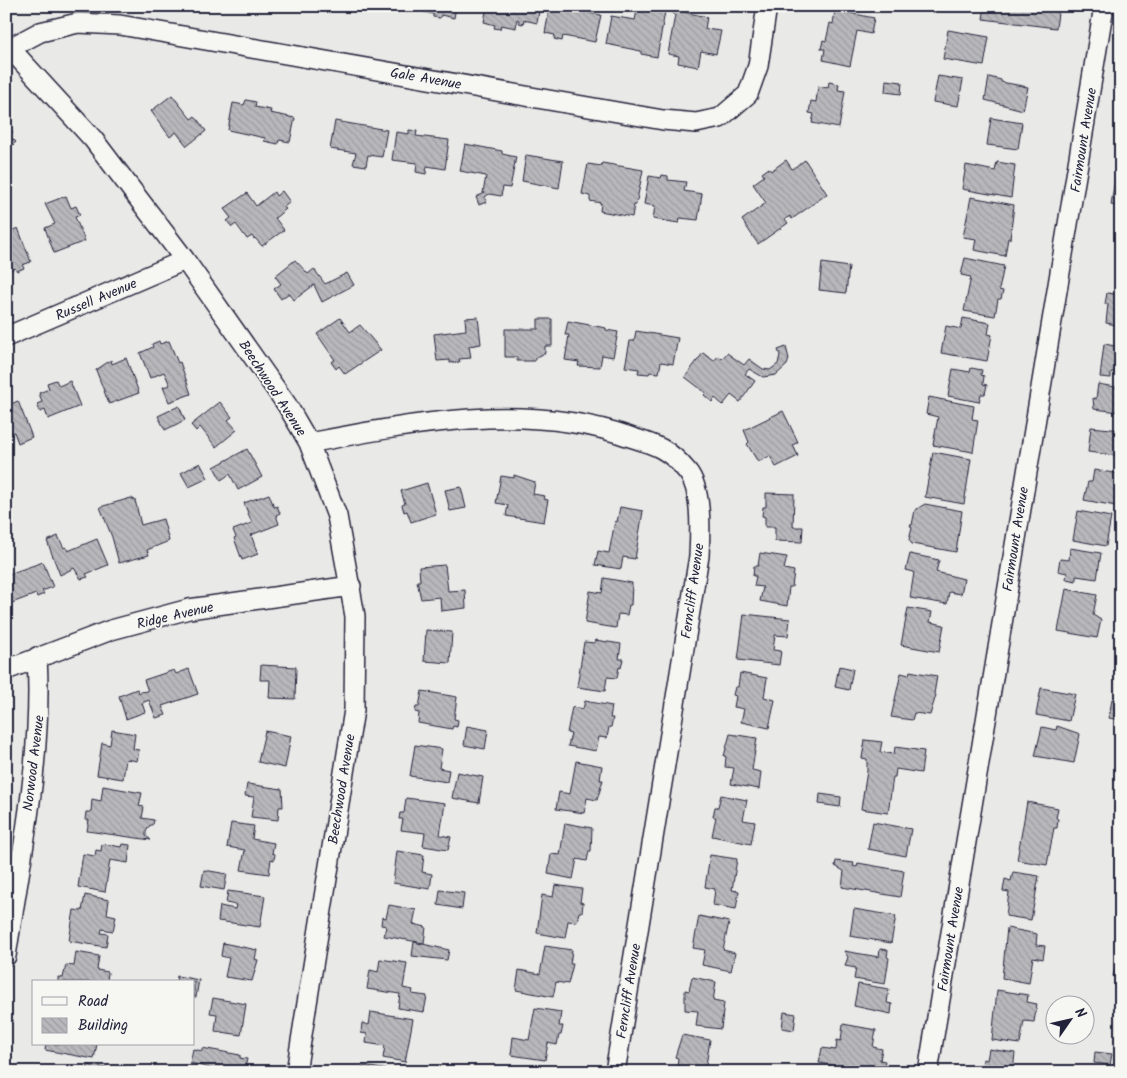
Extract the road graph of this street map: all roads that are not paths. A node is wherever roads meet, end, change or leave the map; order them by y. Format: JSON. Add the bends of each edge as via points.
{"nodes":[{"id":1,"x":767,"y":6,"type":"edge"},
{"id":2,"x":1104,"y":6,"type":"edge"},
{"id":3,"x":8,"y":46,"type":"edge"},
{"id":4,"x":185,"y":260,"type":"junction"},
{"id":5,"x":6,"y":337,"type":"edge"},
{"id":6,"x":309,"y":443,"type":"junction"},
{"id":7,"x":351,"y":586,"type":"junction"},
{"id":8,"x":37,"y":658,"type":"junction"},
{"id":9,"x":6,"y":670,"type":"edge"},
{"id":10,"x":6,"y":956,"type":"edge"},
{"id":11,"x":296,"y":1072,"type":"edge"},
{"id":12,"x":615,"y":1072,"type":"edge"},
{"id":13,"x":928,"y":1072,"type":"edge"}],
"edges":[{"from":1,"to":3,"type":"street","name":"Gale Avenue","via":[[758,66],[748,94],[720,118],[696,123],[120,25],[78,23],[40,32]]},
{"from":2,"to":13,"type":"street","name":"Fairmount Avenue"},
{"from":3,"to":4,"type":"street","name":"Beechwood Avenue","via":[[93,139]]},
{"from":4,"to":5,"type":"street","name":"Russell Avenue"},
{"from":4,"to":6,"type":"street","name":"Beechwood Avenue","via":[[287,405]]},
{"from":6,"to":7,"type":"street","name":"Beechwood Avenue","via":[[337,516]]},
{"from":6,"to":12,"type":"street","name":"Ferncliff Avenue","via":[[390,428],[465,419],[555,420],[613,431],[662,448],[688,473],[700,508],[699,556]]},
{"from":7,"to":8,"type":"street","name":"Ridge Avenue","via":[[189,609],[111,630]]},
{"from":7,"to":11,"type":"street","name":"Beechwood Avenue","via":[[355,616],[354,710]]},
{"from":8,"to":9,"type":"street","name":"Ridge Avenue"},
{"from":8,"to":10,"type":"street","name":"Norwood Avenue","via":[[38,740]]}]}
